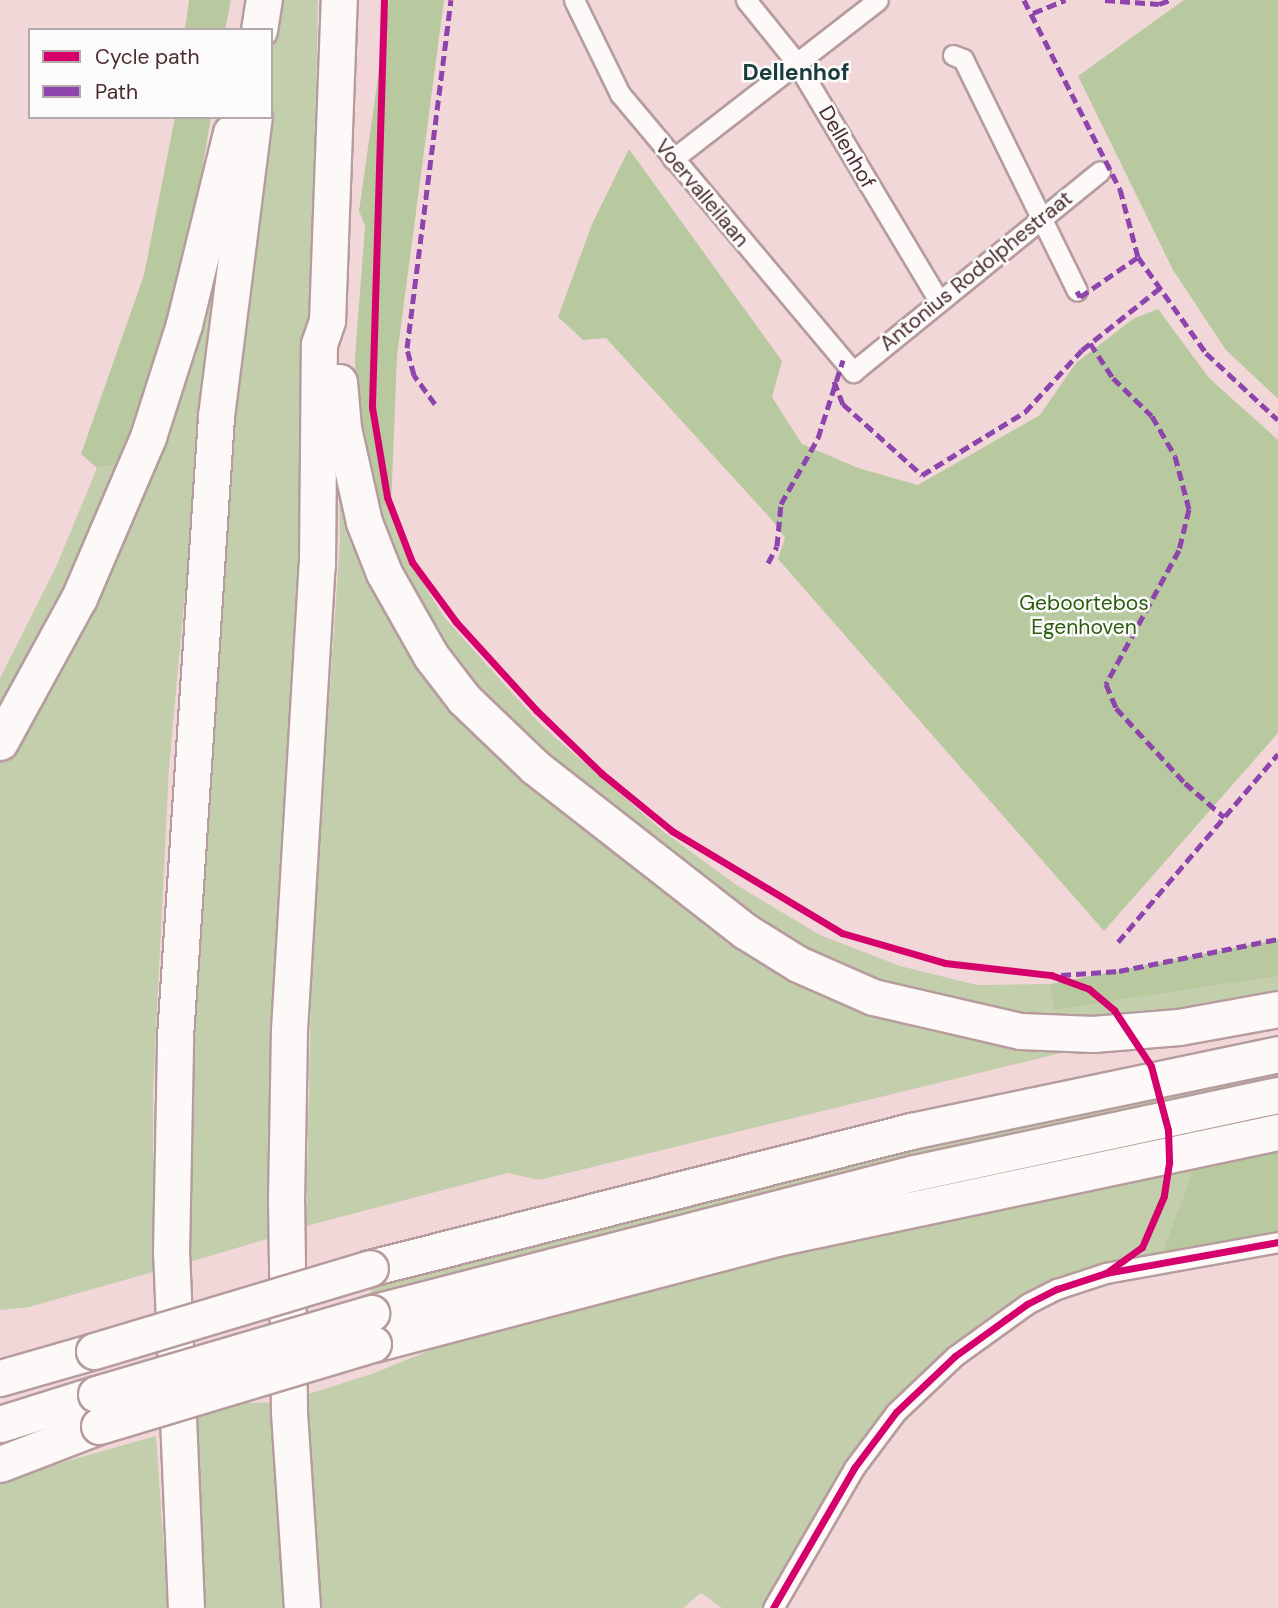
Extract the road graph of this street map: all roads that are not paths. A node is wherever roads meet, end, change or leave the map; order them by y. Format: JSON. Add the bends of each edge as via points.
{"nodes":[{"id":1,"x":574,"y":0,"type":"edge"},
{"id":2,"x":746,"y":0,"type":"edge"},
{"id":3,"x":878,"y":0,"type":"edge"},
{"id":4,"x":338,"y":9,"type":"edge"},
{"id":5,"x":953,"y":55,"type":"dead end"},
{"id":6,"x":796,"y":62,"type":"junction"},
{"id":7,"x":234,"y":119,"type":"edge"},
{"id":8,"x":254,"y":119,"type":"edge"},
{"id":9,"x":673,"y":159,"type":"junction"},
{"id":10,"x":1100,"y":171,"type":"dead end"},
{"id":11,"x":1042,"y":218,"type":"junction"},
{"id":12,"x":1077,"y":291,"type":"dead end"},
{"id":13,"x":939,"y":301,"type":"junction"},
{"id":14,"x":327,"y":321,"type":"junction"},
{"id":15,"x":853,"y":372,"type":"joint"},
{"id":16,"x":0,"y":742,"type":"edge"},
{"id":17,"x":1278,"y":1009,"type":"edge"},
{"id":18,"x":1278,"y":1025,"type":"edge"},
{"id":19,"x":1278,"y":1054,"type":"edge"},
{"id":20,"x":1191,"y":1071,"type":"junction"},
{"id":21,"x":1278,"y":1095,"type":"edge"},
{"id":22,"x":1278,"y":1132,"type":"edge"},
{"id":23,"x":1278,"y":1242,"type":"edge"},
{"id":24,"x":372,"y":1328,"type":"junction"},
{"id":25,"x":0,"y":1378,"type":"edge"},
{"id":26,"x":97,"y":1410,"type":"junction"},
{"id":27,"x":0,"y":1424,"type":"edge"},
{"id":28,"x":0,"y":1464,"type":"edge"},
{"id":29,"x":186,"y":1608,"type":"edge"},
{"id":30,"x":302,"y":1608,"type":"edge"},
{"id":31,"x":773,"y":1608,"type":"edge"}],
"edges":[{"from":1,"to":9,"type":"street","name":"Voervalleilaan","via":[[621,94]]},
{"from":2,"to":6,"type":"street","name":"Dellenhof"},
{"from":3,"to":6,"type":"street"},
{"from":4,"to":14,"type":"highway"},
{"from":5,"to":11,"type":"street","via":[[963,59]]},
{"from":6,"to":9,"type":"street"},
{"from":6,"to":13,"type":"street","name":"Dellenhof"},
{"from":7,"to":16,"type":"highway","via":[[184,324],[148,437],[79,598]]},
{"from":8,"to":29,"type":"highway","via":[[216,416],[174,1037],[171,1254]]},
{"from":9,"to":15,"type":"street","name":"Voervalleilaan"},
{"from":10,"to":11,"type":"street","name":"Antonius Rodolphestraat"},
{"from":11,"to":12,"type":"street"},
{"from":11,"to":13,"type":"street","name":"Antonius Rodolphestraat"},
{"from":13,"to":15,"type":"street","name":"Antonius Rodolphestraat"},
{"from":14,"to":17,"type":"highway","via":[[335,344],[346,441],[364,522],[384,573],[431,656],[464,699],[535,766],[745,931],[798,964],[873,997],[1020,1031],[1093,1034],[1179,1027]]},
{"from":14,"to":30,"type":"highway","via":[[319,344],[317,565],[289,1030],[289,1410]]},
{"from":18,"to":20,"type":"highway"},
{"from":19,"to":20,"type":"highway"},
{"from":20,"to":25,"type":"highway","bridge":true,"via":[[911,1131],[370,1268]]},
{"from":21,"to":24,"type":"highway","via":[[1101,1129],[901,1176]]},
{"from":22,"to":24,"type":"highway"},
{"from":23,"to":31,"type":"street","via":[[1106,1273],[1058,1289],[1027,1304],[955,1356],[896,1412],[854,1468]]},
{"from":24,"to":26,"type":"highway","bridge":true},
{"from":26,"to":27,"type":"highway"},
{"from":26,"to":28,"type":"highway"}]}
